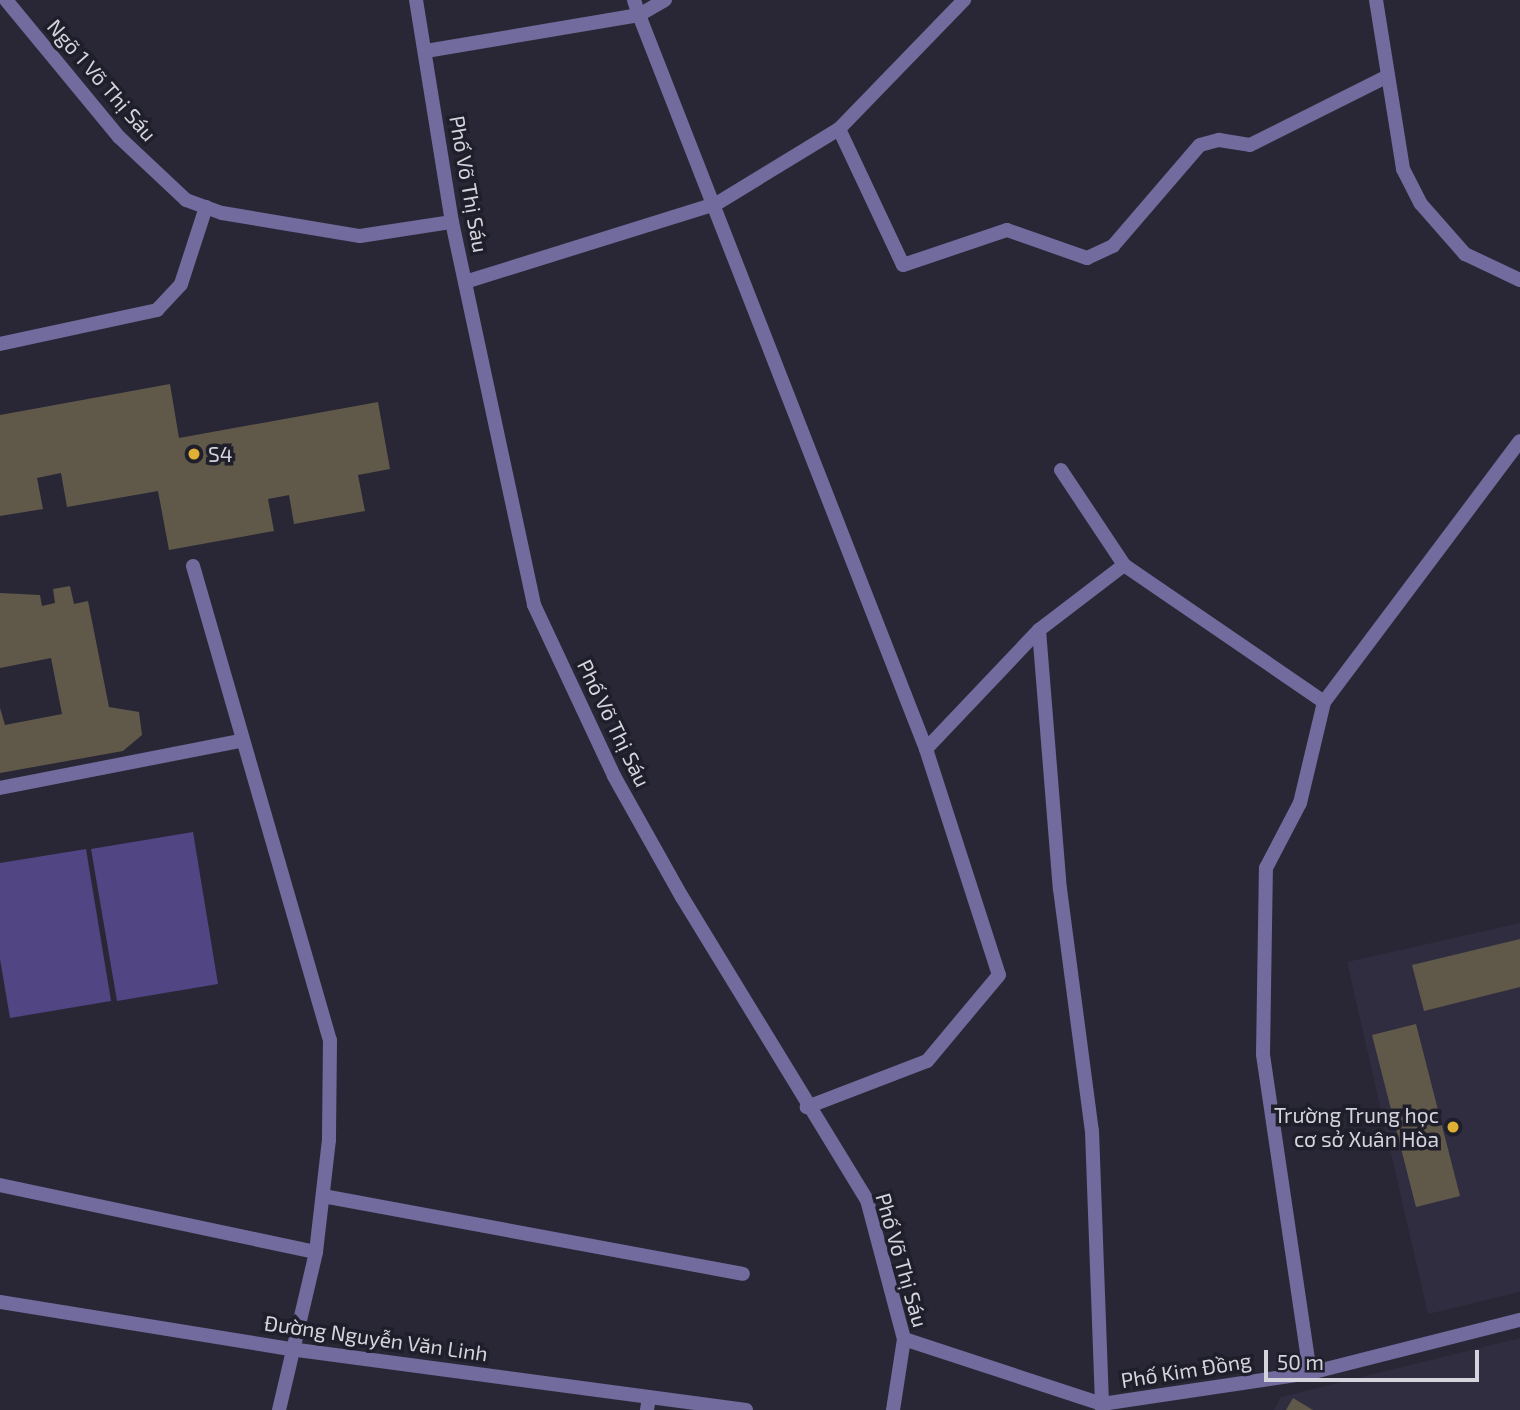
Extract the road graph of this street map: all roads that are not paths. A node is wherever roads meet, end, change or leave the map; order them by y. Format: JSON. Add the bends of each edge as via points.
{"nodes":[{"id":1,"x":6,"y":0,"type":"edge"},
{"id":2,"x":416,"y":0,"type":"edge"},
{"id":3,"x":634,"y":0,"type":"edge"},
{"id":4,"x":665,"y":0,"type":"edge"},
{"id":5,"x":964,"y":0,"type":"edge"},
{"id":6,"x":1376,"y":0,"type":"edge"},
{"id":7,"x":639,"y":15,"type":"junction"},
{"id":8,"x":426,"y":51,"type":"junction"},
{"id":9,"x":1386,"y":77,"type":"junction"},
{"id":10,"x":839,"y":129,"type":"junction"},
{"id":11,"x":716,"y":204,"type":"junction"},
{"id":12,"x":206,"y":207,"type":"junction"},
{"id":13,"x":452,"y":222,"type":"junction"},
{"id":14,"x":1520,"y":280,"type":"edge"},
{"id":15,"x":465,"y":282,"type":"junction"},
{"id":16,"x":0,"y":344,"type":"edge"},
{"id":17,"x":1520,"y":441,"type":"edge"},
{"id":18,"x":1061,"y":470,"type":"dead end"},
{"id":19,"x":1124,"y":565,"type":"junction"},
{"id":20,"x":193,"y":566,"type":"dead end"},
{"id":21,"x":1039,"y":630,"type":"junction"},
{"id":22,"x":1325,"y":702,"type":"junction"},
{"id":23,"x":240,"y":741,"type":"junction"},
{"id":24,"x":926,"y":749,"type":"junction"},
{"id":25,"x":0,"y":788,"type":"edge"},
{"id":26,"x":807,"y":1107,"type":"junction"},
{"id":27,"x":0,"y":1185,"type":"edge"},
{"id":28,"x":323,"y":1196,"type":"junction"},
{"id":29,"x":316,"y":1252,"type":"junction"},
{"id":30,"x":743,"y":1274,"type":"dead end"},
{"id":31,"x":0,"y":1302,"type":"edge"},
{"id":32,"x":1520,"y":1320,"type":"edge"},
{"id":33,"x":904,"y":1339,"type":"junction"},
{"id":34,"x":290,"y":1349,"type":"junction"},
{"id":35,"x":1310,"y":1373,"type":"junction"},
{"id":36,"x":648,"y":1404,"type":"edge"},
{"id":37,"x":1102,"y":1407,"type":"edge"},
{"id":38,"x":279,"y":1410,"type":"edge"},
{"id":39,"x":746,"y":1410,"type":"edge"},
{"id":40,"x":893,"y":1410,"type":"edge"}],
"edges":[{"from":1,"to":12,"type":"street","name":"Ngõ 1 Võ Thị Sáu","via":[[119,137],[186,200]]},
{"from":2,"to":8,"type":"street","name":"Phố Võ Thị Sáu"},
{"from":3,"to":7,"type":"street"},
{"from":4,"to":7,"type":"street"},
{"from":5,"to":10,"type":"street"},
{"from":6,"to":9,"type":"street"},
{"from":7,"to":8,"type":"street"},
{"from":7,"to":11,"type":"street"},
{"from":8,"to":13,"type":"street","name":"Phố Võ Thị Sáu"},
{"from":9,"to":10,"type":"street","via":[[1250,145],[1219,140],[1200,145],[1113,246],[1087,258],[1007,230],[903,265]]},
{"from":9,"to":14,"type":"street","via":[[1403,169],[1421,204],[1465,254]]},
{"from":10,"to":11,"type":"street"},
{"from":11,"to":15,"type":"street"},
{"from":11,"to":24,"type":"street"},
{"from":12,"to":13,"type":"street","name":"Ngõ 1 Võ Thị Sáu","via":[[360,236]]},
{"from":12,"to":16,"type":"street","via":[[181,284],[157,310]]},
{"from":13,"to":15,"type":"street","name":"Phố Võ Thị Sáu"},
{"from":15,"to":26,"type":"street","name":"Phố Võ Thị Sáu","via":[[534,605],[614,776]]},
{"from":17,"to":22,"type":"street"},
{"from":18,"to":19,"type":"street"},
{"from":19,"to":21,"type":"street"},
{"from":19,"to":22,"type":"street"},
{"from":20,"to":23,"type":"street"},
{"from":21,"to":24,"type":"street"},
{"from":21,"to":37,"type":"street","via":[[1060,889],[1092,1131]]},
{"from":22,"to":35,"type":"street","via":[[1300,803],[1266,868],[1263,1054]]},
{"from":23,"to":25,"type":"street"},
{"from":23,"to":28,"type":"street","via":[[330,1040]]},
{"from":24,"to":26,"type":"street","via":[[999,975],[927,1061]]},
{"from":26,"to":33,"type":"street","name":"Phố Võ Thị Sáu","via":[[867,1200]]},
{"from":27,"to":29,"type":"street"},
{"from":28,"to":29,"type":"street"},
{"from":28,"to":30,"type":"street"},
{"from":29,"to":34,"type":"street"},
{"from":31,"to":34,"type":"street","name":"Đường Nguyễn Văn Linh"},
{"from":32,"to":35,"type":"street","name":"Phố Kim Đồng"},
{"from":33,"to":37,"type":"street","name":"Phố Kim Đồng"},
{"from":33,"to":40,"type":"street","name":"Phố Võ Thị Sáu"},
{"from":34,"to":36,"type":"street","name":"Đường Nguyễn Văn Linh"},
{"from":34,"to":38,"type":"street"},
{"from":35,"to":37,"type":"street","name":"Phố Kim Đồng"},
{"from":36,"to":39,"type":"street","name":"Đường Nguyễn Văn Linh"}]}
